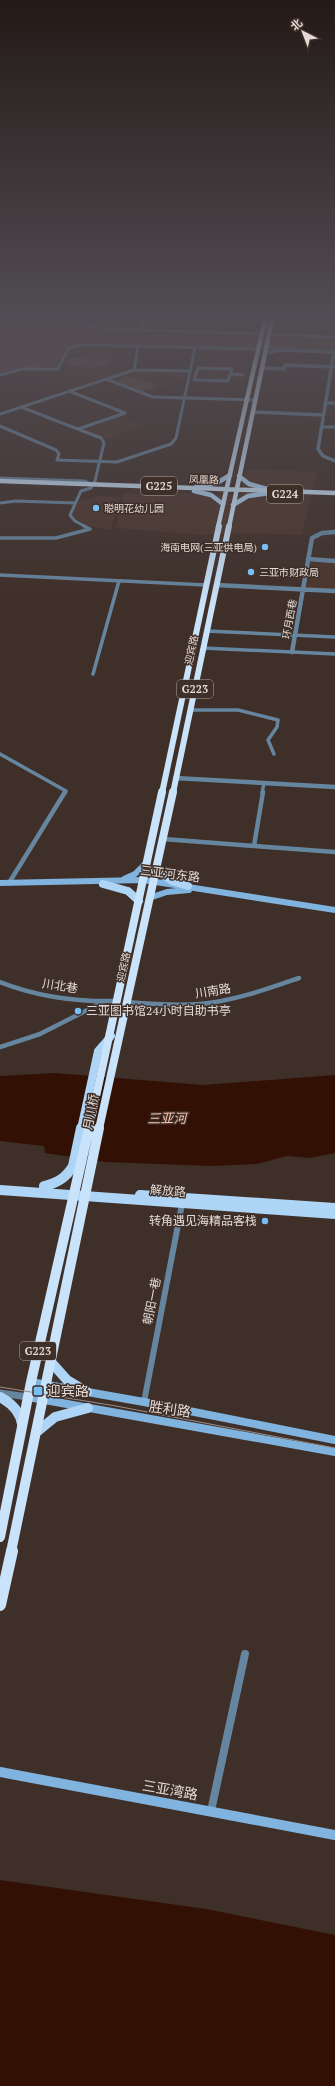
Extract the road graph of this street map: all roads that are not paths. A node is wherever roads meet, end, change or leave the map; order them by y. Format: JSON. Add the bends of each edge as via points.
{"nodes":[{"id":1,"x":35,"y":412,"type":"edge"},
{"id":2,"x":122,"y":412,"type":"edge"},
{"id":3,"x":181,"y":412,"type":"edge"},
{"id":4,"x":244,"y":412,"type":"edge"},
{"id":5,"x":253,"y":412,"type":"edge"},
{"id":6,"x":286,"y":412,"type":"edge"},
{"id":7,"x":324,"y":415,"type":"joint"},
{"id":8,"x":0,"y":426,"type":"edge"},
{"id":9,"x":322,"y":427,"type":"junction"},
{"id":10,"x":335,"y":427,"type":"edge"},
{"id":11,"x":78,"y":429,"type":"junction"},
{"id":12,"x":335,"y":461,"type":"edge"},
{"id":13,"x":99,"y":462,"type":"junction"},
{"id":14,"x":230,"y":475,"type":"junction"},
{"id":15,"x":240,"y":476,"type":"junction"},
{"id":16,"x":0,"y":478,"type":"edge"},
{"id":17,"x":0,"y":481,"type":"edge"},
{"id":18,"x":0,"y":485,"type":"edge"},
{"id":19,"x":91,"y":486,"type":"junction"},
{"id":20,"x":194,"y":489,"type":"junction"},
{"id":21,"x":226,"y":490,"type":"junction"},
{"id":22,"x":236,"y":491,"type":"junction"},
{"id":23,"x":274,"y":491,"type":"junction"},
{"id":24,"x":269,"y":493,"type":"junction"},
{"id":25,"x":335,"y":493,"type":"edge"},
{"id":26,"x":335,"y":496,"type":"edge"},
{"id":27,"x":0,"y":503,"type":"edge"},
{"id":28,"x":75,"y":503,"type":"junction"},
{"id":29,"x":223,"y":504,"type":"junction"},
{"id":30,"x":233,"y":505,"type":"junction"},
{"id":31,"x":335,"y":532,"type":"edge"},
{"id":32,"x":0,"y":538,"type":"edge"},
{"id":33,"x":308,"y":559,"type":"junction"},
{"id":34,"x":335,"y":561,"type":"edge"},
{"id":35,"x":0,"y":575,"type":"edge"},
{"id":36,"x":119,"y":581,"type":"junction"},
{"id":37,"x":206,"y":585,"type":"junction"},
{"id":38,"x":216,"y":585,"type":"junction"},
{"id":39,"x":303,"y":590,"type":"junction"},
{"id":40,"x":335,"y":591,"type":"edge"},
{"id":41,"x":207,"y":631,"type":"junction"},
{"id":42,"x":295,"y":635,"type":"junction"},
{"id":43,"x":335,"y":637,"type":"edge"},
{"id":44,"x":203,"y":648,"type":"junction"},
{"id":45,"x":292,"y":652,"type":"junction"},
{"id":46,"x":335,"y":654,"type":"edge"},
{"id":47,"x":93,"y":674,"type":"dead end"},
{"id":48,"x":190,"y":710,"type":"junction"},
{"id":49,"x":0,"y":754,"type":"edge"},
{"id":50,"x":274,"y":754,"type":"dead end"},
{"id":51,"x":175,"y":778,"type":"junction"},
{"id":52,"x":264,"y":783,"type":"junction"},
{"id":53,"x":335,"y":787,"type":"edge"},
{"id":54,"x":163,"y":838,"type":"junction"},
{"id":55,"x":254,"y":846,"type":"junction"},
{"id":56,"x":335,"y":852,"type":"edge"},
{"id":57,"x":147,"y":862,"type":"junction"},
{"id":58,"x":155,"y":870,"type":"junction"},
{"id":59,"x":117,"y":881,"type":"junction"},
{"id":60,"x":143,"y":882,"type":"junction"},
{"id":61,"x":9,"y":883,"type":"junction"},
{"id":62,"x":152,"y":883,"type":"junction"},
{"id":63,"x":0,"y":884,"type":"edge"},
{"id":64,"x":103,"y":884,"type":"junction"},
{"id":65,"x":188,"y":888,"type":"junction"},
{"id":66,"x":149,"y":898,"type":"junction"},
{"id":67,"x":139,"y":901,"type":"junction"},
{"id":68,"x":335,"y":910,"type":"edge"},
{"id":69,"x":335,"y":913,"type":"edge"},
{"id":70,"x":299,"y":978,"type":"dead end"},
{"id":71,"x":0,"y":982,"type":"edge"},
{"id":72,"x":102,"y":1002,"type":"junction"},
{"id":73,"x":118,"y":1002,"type":"junction"},
{"id":74,"x":126,"y":1002,"type":"junction"},
{"id":75,"x":110,"y":1036,"type":"junction"},
{"id":76,"x":0,"y":1047,"type":"edge"},
{"id":77,"x":110,"y":1059,"type":"junction"},
{"id":78,"x":77,"y":1167,"type":"junction"},
{"id":79,"x":0,"y":1184,"type":"edge"},
{"id":80,"x":44,"y":1186,"type":"junction"},
{"id":81,"x":0,"y":1190,"type":"edge"},
{"id":82,"x":74,"y":1192,"type":"junction"},
{"id":83,"x":86,"y":1193,"type":"junction"},
{"id":84,"x":182,"y":1204,"type":"junction"},
{"id":85,"x":335,"y":1208,"type":"edge"},
{"id":86,"x":335,"y":1214,"type":"edge"},
{"id":87,"x":51,"y":1362,"type":"junction"},
{"id":88,"x":31,"y":1382,"type":"junction"},
{"id":89,"x":46,"y":1385,"type":"junction"},
{"id":90,"x":87,"y":1392,"type":"junction"},
{"id":91,"x":0,"y":1393,"type":"edge"},
{"id":92,"x":0,"y":1397,"type":"edge"},
{"id":93,"x":28,"y":1397,"type":"junction"},
{"id":94,"x":44,"y":1400,"type":"junction"},
{"id":95,"x":144,"y":1402,"type":"junction"},
{"id":96,"x":88,"y":1408,"type":"junction"},
{"id":97,"x":22,"y":1426,"type":"junction"},
{"id":98,"x":38,"y":1431,"type":"junction"},
{"id":99,"x":335,"y":1440,"type":"edge"},
{"id":100,"x":335,"y":1452,"type":"edge"},
{"id":101,"x":3,"y":1511,"type":"edge"},
{"id":102,"x":0,"y":1537,"type":"edge"},
{"id":103,"x":0,"y":1606,"type":"edge"},
{"id":104,"x":245,"y":1654,"type":"dead end"},
{"id":105,"x":0,"y":1772,"type":"edge"},
{"id":106,"x":211,"y":1811,"type":"junction"},
{"id":107,"x":335,"y":1835,"type":"edge"}],
"edges":[{"from":1,"to":11,"type":"street"},
{"from":2,"to":11,"type":"street"},
{"from":3,"to":13,"type":"street","via":[[176,438],[171,444],[119,462]]},
{"from":4,"to":14,"type":"highway","name":"迎宾路","number":"G223"},
{"from":5,"to":15,"type":"highway","name":"迎宾路","number":"G223"},
{"from":6,"to":7,"type":"street"},
{"from":7,"to":9,"type":"street"},
{"from":8,"to":13,"type":"street","via":[[56,450],[60,454],[57,460]]},
{"from":9,"to":10,"type":"street"},
{"from":9,"to":12,"type":"street","via":[[319,451],[323,456]]},
{"from":11,"to":13,"type":"street","via":[[104,440]]},
{"from":13,"to":19,"type":"street","via":[[95,481]]},
{"from":14,"to":20,"type":"main road","via":[[217,484]]},
{"from":14,"to":21,"type":"highway","name":"迎宾路","number":"G223"},
{"from":15,"to":22,"type":"highway","name":"迎宾路","number":"G223"},
{"from":15,"to":23,"type":"main road","via":[[250,485]]},
{"from":16,"to":19,"type":"street","via":[[85,481]]},
{"from":17,"to":19,"type":"highway","name":"凤凰路","number":"G225"},
{"from":18,"to":19,"type":"highway","name":"凤凰路","number":"G225"},
{"from":19,"to":20,"type":"highway","name":"凤凰路","number":"G225"},
{"from":19,"to":28,"type":"street","via":[[81,491]]},
{"from":20,"to":21,"type":"highway","name":"凤凰路","number":"G225"},
{"from":20,"to":29,"type":"main road","via":[[211,495]]},
{"from":21,"to":22,"type":"highway","name":"凤凰路","number":"G224"},
{"from":21,"to":29,"type":"highway","name":"迎宾路","number":"G223"},
{"from":22,"to":23,"type":"highway","name":"凤凰路","number":"G224"},
{"from":22,"to":24,"type":"highway","name":"凤凰路","number":"G224"},
{"from":22,"to":30,"type":"highway","name":"迎宾路","number":"G223"},
{"from":23,"to":25,"type":"highway","name":"凤凰路","number":"G224"},
{"from":24,"to":26,"type":"highway","name":"凤凰路","number":"G224"},
{"from":24,"to":30,"type":"main road","via":[[248,496]]},
{"from":27,"to":28,"type":"street"},
{"from":28,"to":32,"type":"street","via":[[70,515],[75,521],[90,529],[49,539]]},
{"from":29,"to":37,"type":"highway","name":"迎宾路","number":"G223"},
{"from":30,"to":38,"type":"highway","name":"迎宾路","number":"G223"},
{"from":31,"to":33,"type":"street","name":"环月西巷","via":[[322,533],[312,538]]},
{"from":33,"to":34,"type":"street"},
{"from":33,"to":39,"type":"street","name":"环月西巷"},
{"from":35,"to":36,"type":"street"},
{"from":36,"to":37,"type":"street"},
{"from":36,"to":47,"type":"street"},
{"from":37,"to":57,"type":"highway","name":"迎宾路","number":"G223"},
{"from":38,"to":39,"type":"street"},
{"from":38,"to":41,"type":"highway","name":"迎宾路","number":"G223"},
{"from":39,"to":40,"type":"street"},
{"from":39,"to":42,"type":"street","name":"环月西巷"},
{"from":41,"to":42,"type":"street"},
{"from":41,"to":44,"type":"highway","name":"迎宾路","number":"G223"},
{"from":42,"to":43,"type":"street"},
{"from":42,"to":45,"type":"street","name":"环月西巷"},
{"from":44,"to":45,"type":"street"},
{"from":44,"to":48,"type":"highway","name":"迎宾路","number":"G223"},
{"from":45,"to":46,"type":"street"},
{"from":48,"to":50,"type":"street","via":[[238,710],[278,720],[277,727],[268,740]]},
{"from":48,"to":51,"type":"highway","name":"迎宾路","number":"G223"},
{"from":49,"to":61,"type":"street","via":[[66,791]]},
{"from":51,"to":52,"type":"street"},
{"from":51,"to":54,"type":"highway","name":"迎宾路","number":"G223"},
{"from":52,"to":53,"type":"street"},
{"from":52,"to":55,"type":"street"},
{"from":54,"to":55,"type":"street"},
{"from":54,"to":58,"type":"highway","name":"迎宾路","number":"G223"},
{"from":55,"to":56,"type":"street"},
{"from":57,"to":59,"type":"main road","via":[[135,874]]},
{"from":57,"to":60,"type":"highway","name":"迎宾路","number":"G223"},
{"from":58,"to":62,"type":"highway","name":"迎宾路","number":"G223"},
{"from":58,"to":65,"type":"main road"},
{"from":59,"to":60,"type":"main road","name":"三亚河东路"},
{"from":59,"to":61,"type":"main road","name":"三亚河东路"},
{"from":60,"to":62,"type":"main road","name":"三亚河东路"},
{"from":60,"to":64,"type":"main road","name":"三亚河东路"},
{"from":60,"to":67,"type":"highway","name":"迎宾路","number":"G223"},
{"from":61,"to":63,"type":"main road","name":"三亚河东路"},
{"from":62,"to":65,"type":"main road","name":"三亚河东路"},
{"from":62,"to":66,"type":"highway","name":"迎宾路","number":"G223"},
{"from":63,"to":64,"type":"main road","name":"三亚河东路"},
{"from":64,"to":67,"type":"main road","via":[[126,890]]},
{"from":65,"to":66,"type":"main road"},
{"from":65,"to":68,"type":"main road","name":"三亚河东路"},
{"from":65,"to":69,"type":"main road","name":"三亚河东路"},
{"from":66,"to":74,"type":"highway","name":"迎宾路","number":"G223"},
{"from":67,"to":73,"type":"highway","name":"迎宾路","number":"G223"},
{"from":70,"to":74,"type":"street","name":"川南路","via":[[209,1003],[183,1005]]},
{"from":71,"to":72,"type":"street","name":"川北巷","via":[[52,996]]},
{"from":72,"to":73,"type":"street","name":"川北巷"},
{"from":72,"to":76,"type":"street","via":[[40,1035]]},
{"from":73,"to":75,"type":"highway","name":"迎宾路","number":"G223"},
{"from":74,"to":77,"type":"highway","name":"迎宾路","number":"G223"},
{"from":75,"to":77,"type":"highway","name":"迎宾路","number":"G223"},
{"from":75,"to":78,"type":"main road","via":[[100,1046],[96,1058]]},
{"from":77,"to":78,"type":"highway","name":"月川桥","number":"G223"},
{"from":77,"to":83,"type":"highway","name":"月川桥","number":"G223"},
{"from":78,"to":80,"type":"main road","via":[[68,1176]]},
{"from":78,"to":82,"type":"highway","number":"G223"},
{"from":79,"to":80,"type":"main road","name":"解放路"},
{"from":80,"to":82,"type":"main road","name":"解放路"},
{"from":81,"to":82,"type":"main road","name":"解放路"},
{"from":82,"to":83,"type":"main road","name":"解放路"},
{"from":82,"to":88,"type":"highway","number":"G223"},
{"from":83,"to":84,"type":"main road","name":"解放路"},
{"from":83,"to":85,"type":"main road","name":"解放路"},
{"from":83,"to":87,"type":"highway","number":"G223"},
{"from":84,"to":86,"type":"main road","name":"解放路"},
{"from":84,"to":95,"type":"street","name":"朝阳一巷"},
{"from":87,"to":89,"type":"highway","number":"G223"},
{"from":87,"to":90,"type":"main road","via":[[66,1380]]},
{"from":88,"to":89,"type":"main road","name":"胜利路"},
{"from":88,"to":93,"type":"highway","number":"G223"},
{"from":89,"to":90,"type":"main road","name":"胜利路"},
{"from":89,"to":94,"type":"highway","number":"G223"},
{"from":90,"to":95,"type":"main road","name":"胜利路"},
{"from":91,"to":93,"type":"street","name":"胜利路"},
{"from":92,"to":97,"type":"main road","via":[[18,1412]]},
{"from":93,"to":94,"type":"main road","name":"胜利路"},
{"from":93,"to":97,"type":"highway","number":"G223"},
{"from":94,"to":96,"type":"main road","name":"胜利路"},
{"from":94,"to":98,"type":"highway","number":"G223"},
{"from":95,"to":99,"type":"main road","name":"胜利路"},
{"from":96,"to":98,"type":"main road","via":[[55,1417]]},
{"from":96,"to":100,"type":"main road","name":"胜利路"},
{"from":97,"to":101,"type":"highway","number":"G223"},
{"from":98,"to":103,"type":"highway","number":"G223"},
{"from":101,"to":102,"type":"highway","number":"G223"},
{"from":104,"to":106,"type":"street"},
{"from":105,"to":106,"type":"main road","name":"三亚湾路"},
{"from":106,"to":107,"type":"main road","name":"三亚湾路"}]}
